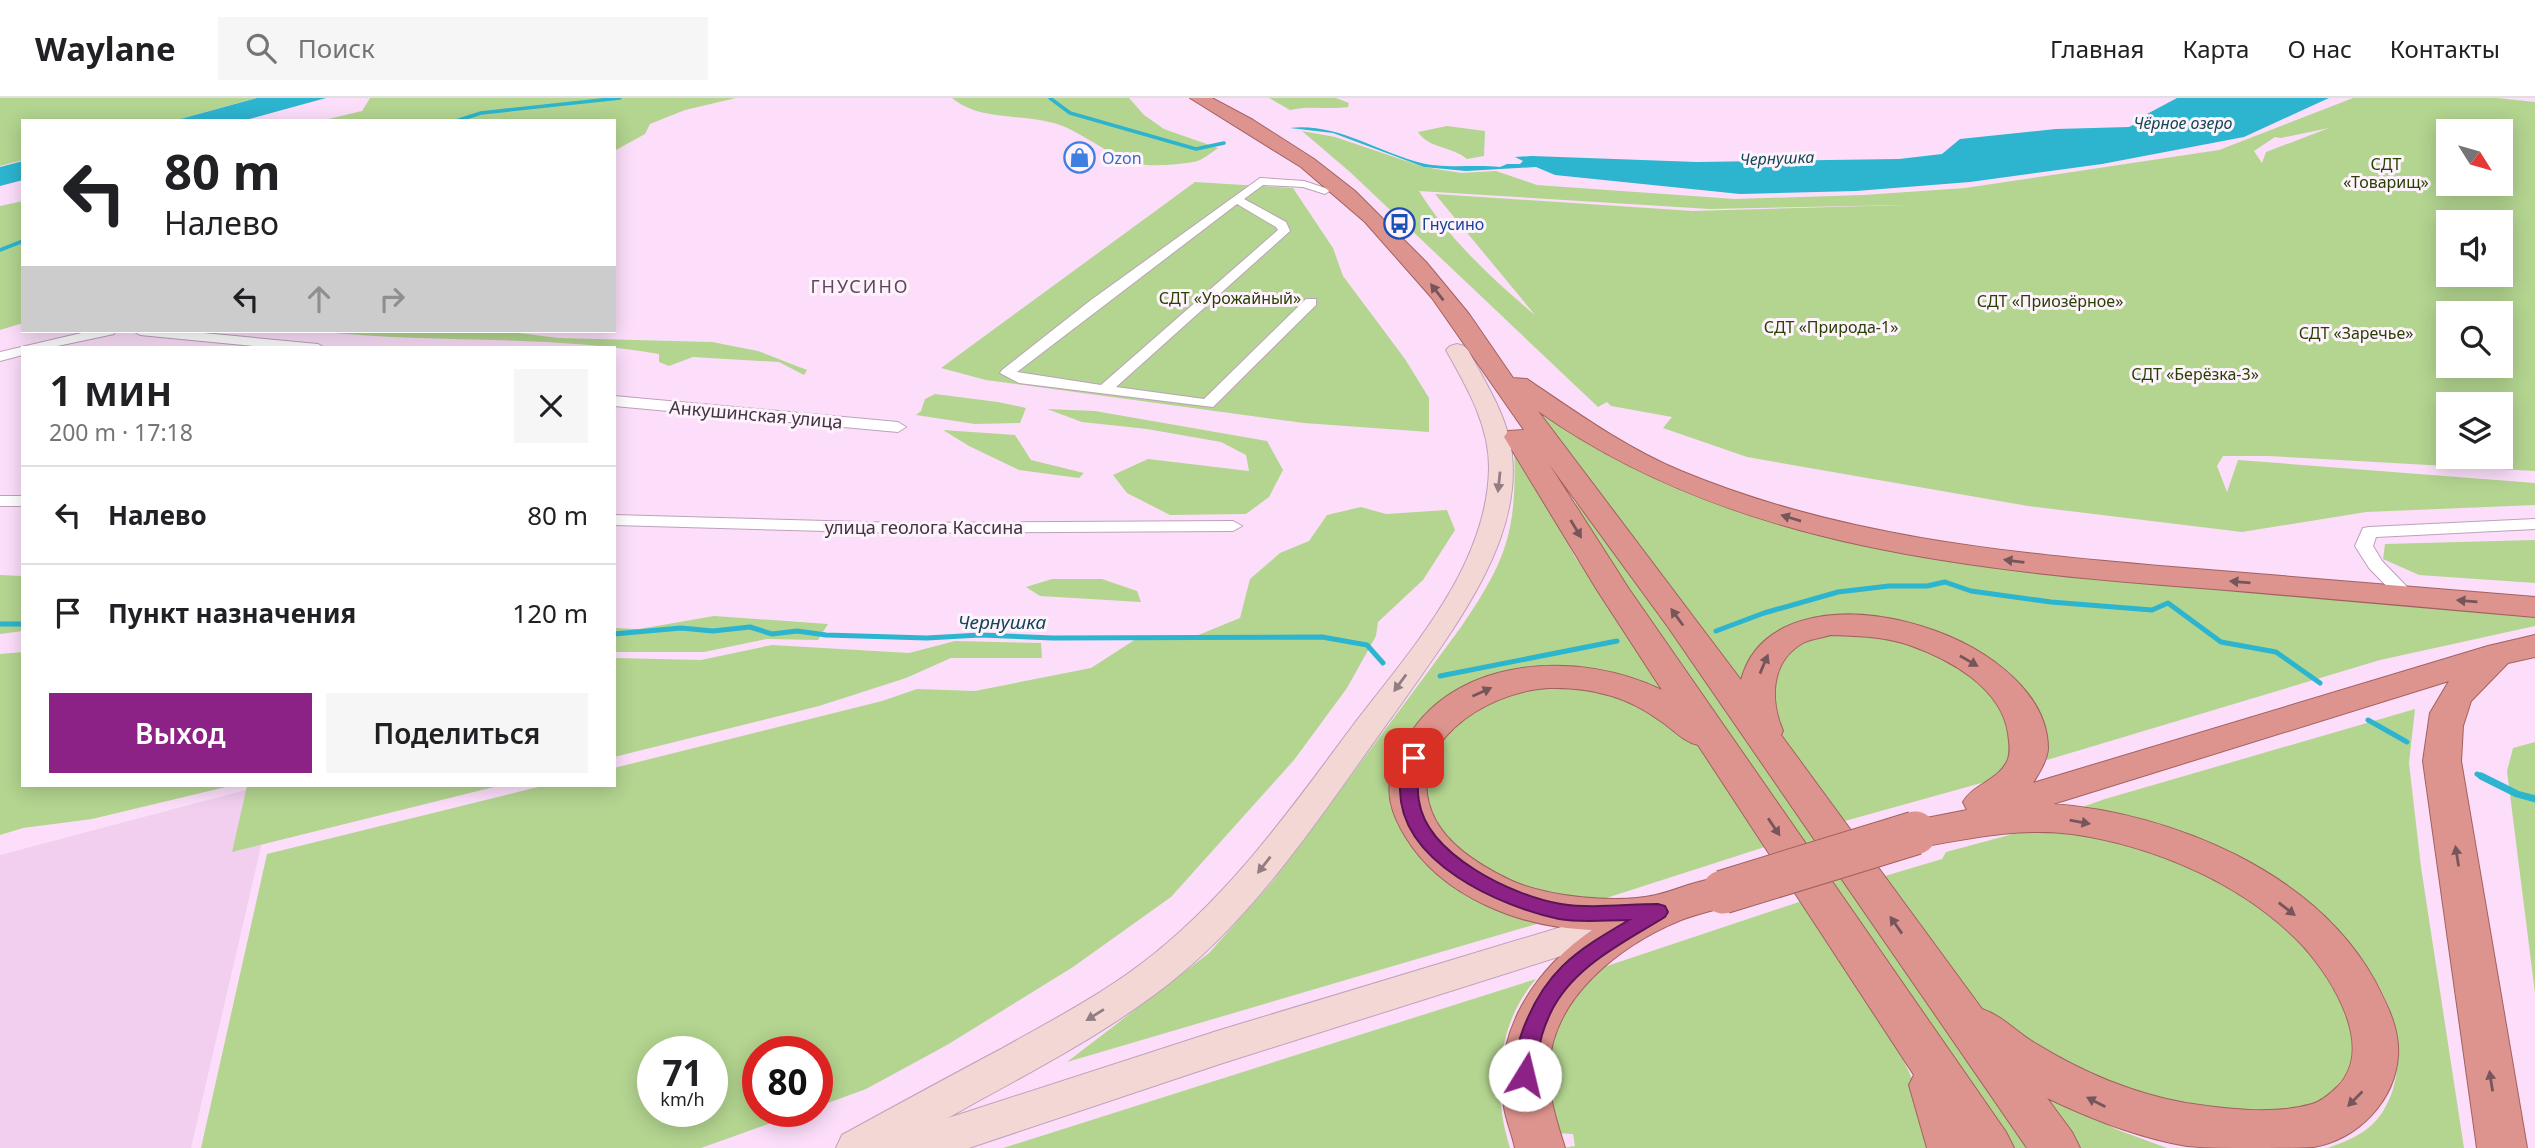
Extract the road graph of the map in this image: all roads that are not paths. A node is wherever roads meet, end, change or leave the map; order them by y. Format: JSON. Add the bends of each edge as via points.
{"nodes":[{"id":1,"x":1185,"y":98,"type":"edge"},
{"id":2,"x":1199,"y":98,"type":"edge"},
{"id":3,"x":1325,"y":190,"type":"junction"},
{"id":4,"x":1236,"y":199,"type":"junction"},
{"id":5,"x":1311,"y":302,"type":"dead end"},
{"id":6,"x":100,"y":333,"type":"edge"},
{"id":7,"x":162,"y":333,"type":"edge"},
{"id":8,"x":38,"y":346,"type":"edge"},
{"id":9,"x":288,"y":346,"type":"edge"},
{"id":10,"x":1468,"y":348,"type":"junction"},
{"id":11,"x":21,"y":351,"type":"edge"},
{"id":12,"x":0,"y":357,"type":"edge"},
{"id":13,"x":1104,"y":390,"type":"junction"},
{"id":14,"x":616,"y":401,"type":"edge"},
{"id":15,"x":898,"y":427,"type":"dead end"},
{"id":16,"x":0,"y":501,"type":"edge"},
{"id":17,"x":21,"y":501,"type":"edge"},
{"id":18,"x":616,"y":520,"type":"edge"},
{"id":19,"x":2535,"y":524,"type":"edge"},
{"id":20,"x":1233,"y":526,"type":"dead end"},
{"id":21,"x":2407,"y":596,"type":"junction"},
{"id":22,"x":2535,"y":607,"type":"edge"},
{"id":23,"x":2518,"y":650,"type":"edge"},
{"id":24,"x":1774,"y":752,"type":"junction"},
{"id":25,"x":1736,"y":770,"type":"junction"},
{"id":26,"x":1914,"y":833,"type":"junction"},
{"id":27,"x":1658,"y":912,"type":"junction"},
{"id":28,"x":1935,"y":981,"type":"junction"},
{"id":29,"x":1893,"y":1004,"type":"junction"},
{"id":30,"x":857,"y":1148,"type":"edge"},
{"id":31,"x":913,"y":1148,"type":"edge"},
{"id":32,"x":1540,"y":1148,"type":"edge"},
{"id":33,"x":1952,"y":1148,"type":"edge"},
{"id":34,"x":1989,"y":1148,"type":"edge"},
{"id":35,"x":2055,"y":1148,"type":"edge"},
{"id":36,"x":2502,"y":1148,"type":"edge"}],
"edges":[{"from":1,"to":3,"type":"highway","via":[[1272,148]]},
{"from":10,"to":2,"type":"highway","one_way":true,"via":[[1410,258],[1353,200],[1290,151]]},
{"from":3,"to":4,"type":"street","via":[[1261,181]]},
{"from":3,"to":10,"type":"highway"},
{"from":4,"to":13,"type":"street","via":[[1282,225],[1284,231]]},
{"from":4,"to":13,"type":"street","via":[[1007,373],[1019,379]]},
{"from":5,"to":13,"type":"street","via":[[1208,404]]},
{"from":6,"to":8,"type":"street"},
{"from":7,"to":9,"type":"street"},
{"from":21,"to":10,"type":"highway","one_way":true,"via":[[2014,562],[1900,545],[1810,523],[1711,492],[1619,451],[1537,401]]},
{"from":24,"to":10,"type":"highway","one_way":true,"via":[[1497,375]]},
{"from":10,"to":25,"type":"highway","one_way":true,"via":[[1613,590]]},
{"from":10,"to":30,"type":"main road","one_way":true,"via":[[1499,447],[1499,487],[1490,531],[1448,614],[1261,871],[1192,943],[1137,986],[1087,1020]]},
{"from":11,"to":12,"type":"street"},
{"from":14,"to":15,"type":"street","name":"Анкушинская улица"},
{"from":16,"to":17,"type":"street"},
{"from":18,"to":20,"type":"street","name":"улица геолога Кассина","via":[[899,528]]},
{"from":19,"to":21,"type":"street","via":[[2369,532],[2364,546],[2375,565]]},
{"from":22,"to":21,"type":"highway","one_way":true},
{"from":23,"to":26,"type":"highway"},
{"from":36,"to":23,"type":"highway","one_way":true,"via":[[2442,761],[2443,723],[2454,696]]},
{"from":24,"to":26,"type":"highway","one_way":true,"via":[[1758,717],[1756,693],[1763,664],[1787,637],[1829,625],[1867,626],[1915,636],[1965,658],[2006,687],[2017,701],[2029,727],[2028,756],[2020,774],[1989,799]]},
{"from":28,"to":24,"type":"highway","one_way":true},
{"from":27,"to":25,"type":"highway","one_way":true,"via":[[1562,912],[1508,896],[1471,878],[1439,852],[1418,824],[1409,802],[1409,777],[1423,739],[1440,718],[1488,688],[1521,680],[1591,679],[1624,686],[1663,704],[1684,718]]},
{"from":25,"to":29,"type":"highway","one_way":true},
{"from":26,"to":27,"type":"highway","bridge":true},
{"from":26,"to":28,"type":"highway","one_way":true,"via":[[2001,821],[2071,820],[2141,836],[2250,882],[2319,935],[2358,987],[2372,1021],[2376,1046],[2372,1071],[2363,1094],[2349,1107],[2297,1133],[2262,1140],[2185,1133],[2104,1106],[2060,1084],[1993,1038]]},
{"from":27,"to":31,"type":"main road","via":[[1220,1047]]},
{"from":27,"to":32,"type":"highway","via":[[1579,962],[1554,988],[1540,1012],[1528,1047],[1525,1075]]},
{"from":28,"to":35,"type":"highway"},
{"from":29,"to":33,"type":"highway","via":[[1930,1078]]},
{"from":29,"to":34,"type":"highway"}]}
